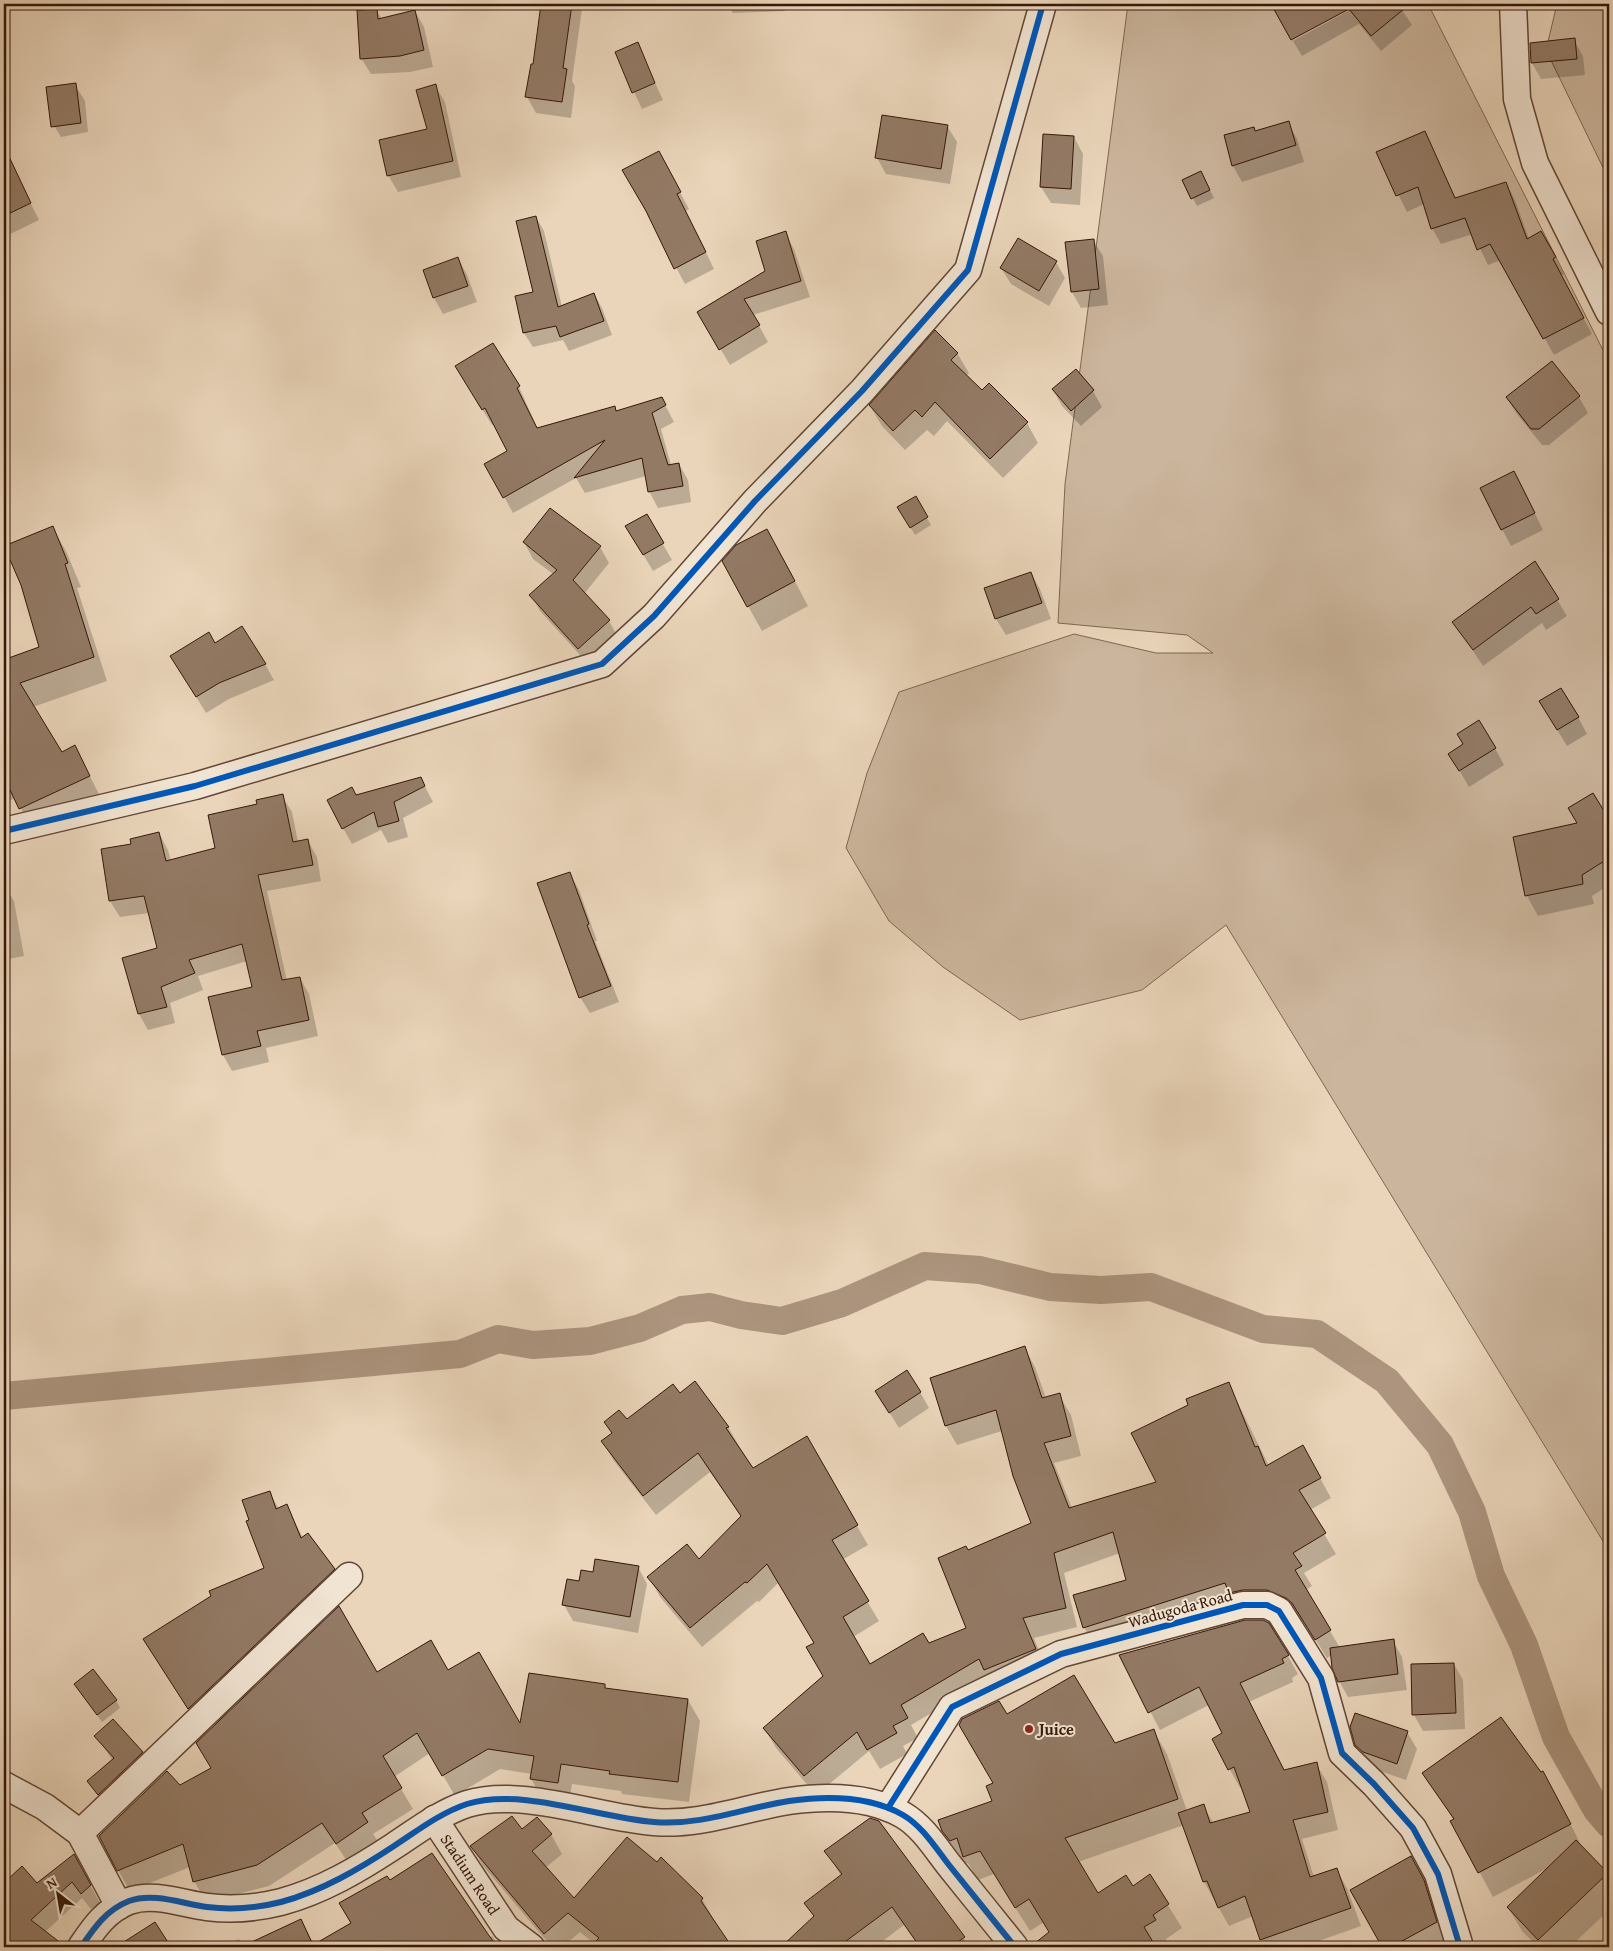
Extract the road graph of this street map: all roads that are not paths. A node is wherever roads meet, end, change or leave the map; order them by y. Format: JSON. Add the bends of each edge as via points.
{"nodes":[{"id":1,"x":1043,"y":4,"type":"edge"},
{"id":2,"x":1513,"y":4,"type":"edge"},
{"id":3,"x":1609,"y":312,"type":"edge"},
{"id":4,"x":4,"y":831,"type":"edge"},
{"id":5,"x":349,"y":1576,"type":"dead end"},
{"id":6,"x":4,"y":1785,"type":"edge"},
{"id":7,"x":888,"y":1808,"type":"junction"},
{"id":8,"x":434,"y":1819,"type":"junction"},
{"id":9,"x":80,"y":1833,"type":"junction"},
{"id":10,"x":119,"y":1906,"type":"junction"},
{"id":11,"x":81,"y":1947,"type":"edge"},
{"id":12,"x":531,"y":1947,"type":"edge"},
{"id":13,"x":1015,"y":1947,"type":"edge"},
{"id":14,"x":1460,"y":1947,"type":"edge"}],
"edges":[{"from":1,"to":4,"type":"street","via":[[968,270],[862,391],[755,501],[654,616],[602,664],[195,786]]},
{"from":2,"to":3,"type":"street","via":[[1516,99],[1535,163]]},
{"from":5,"to":9,"type":"street"},
{"from":6,"to":9,"type":"street","via":[[45,1807]]},
{"from":7,"to":8,"type":"street","via":[[848,1799],[790,1801],[699,1821],[669,1824],[571,1807],[502,1800],[468,1804]]},
{"from":7,"to":13,"type":"street","via":[[914,1823]]},
{"from":7,"to":14,"type":"street","name":"Wadugoda Road","via":[[952,1707],[1060,1654],[1243,1605],[1267,1605],[1279,1611],[1321,1678],[1342,1753],[1413,1828],[1438,1874]]},
{"from":8,"to":10,"type":"street","via":[[337,1880],[295,1898],[237,1908],[148,1898]]},
{"from":8,"to":12,"type":"street","name":"Stadium Road","via":[[506,1928]]},
{"from":9,"to":10,"type":"street"},
{"from":10,"to":11,"type":"street","via":[[104,1916]]}]}
